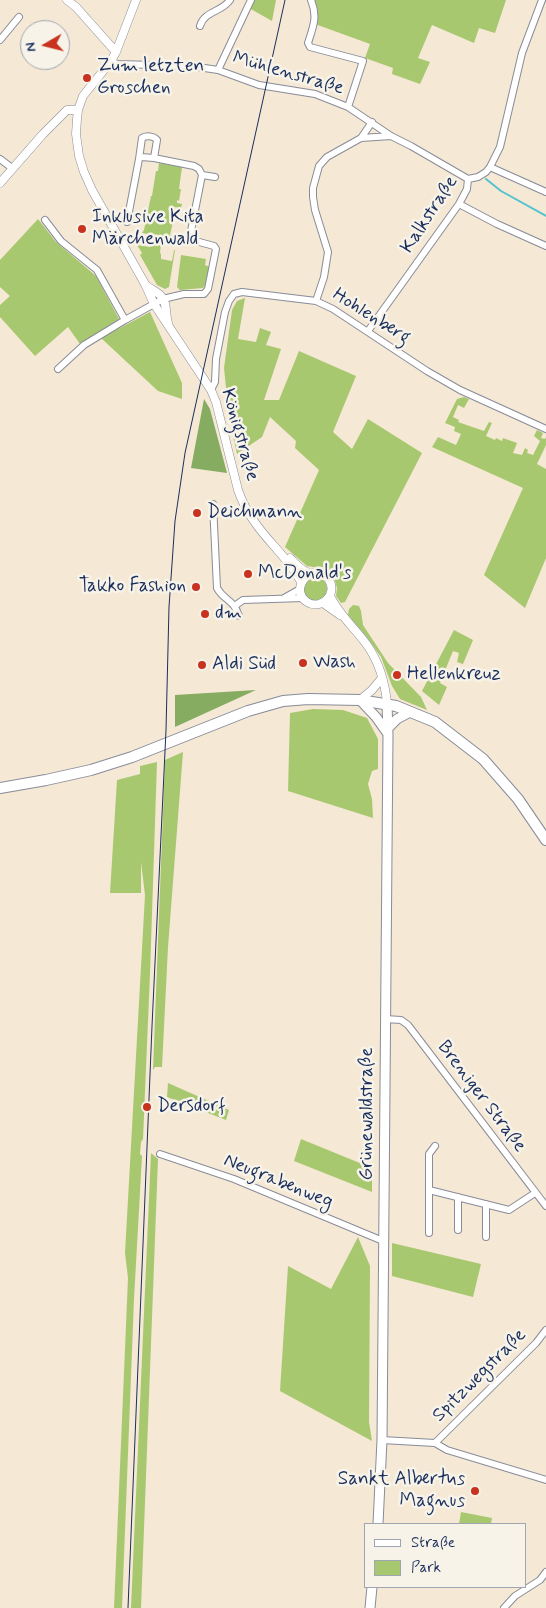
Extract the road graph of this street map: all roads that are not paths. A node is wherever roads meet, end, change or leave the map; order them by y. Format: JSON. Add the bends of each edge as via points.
{"nodes":[{"id":1,"x":67,"y":0,"type":"edge"},
{"id":2,"x":136,"y":0,"type":"edge"},
{"id":3,"x":230,"y":0,"type":"edge"},
{"id":4,"x":251,"y":0,"type":"edge"},
{"id":5,"x":311,"y":0,"type":"edge"},
{"id":6,"x":542,"y":0,"type":"edge"},
{"id":7,"x":19,"y":18,"type":"dead end"},
{"id":8,"x":200,"y":22,"type":"dead end"},
{"id":9,"x":0,"y":40,"type":"edge"},
{"id":10,"x":116,"y":52,"type":"junction"},
{"id":11,"x":111,"y":61,"type":"junction"},
{"id":12,"x":218,"y":70,"type":"junction"},
{"id":13,"x":348,"y":107,"type":"junction"},
{"id":14,"x":78,"y":110,"type":"junction"},
{"id":15,"x":372,"y":122,"type":"junction"},
{"id":16,"x":391,"y":136,"type":"junction"},
{"id":17,"x":361,"y":138,"type":"junction"},
{"id":18,"x":154,"y":158,"type":"junction"},
{"id":19,"x":0,"y":159,"type":"edge"},
{"id":20,"x":138,"y":159,"type":"junction"},
{"id":21,"x":490,"y":167,"type":"junction"},
{"id":22,"x":12,"y":168,"type":"junction"},
{"id":23,"x":202,"y":175,"type":"junction"},
{"id":24,"x":215,"y":177,"type":"dead end"},
{"id":25,"x":468,"y":179,"type":"junction"},
{"id":26,"x":0,"y":183,"type":"edge"},
{"id":27,"x":546,"y":192,"type":"edge"},
{"id":28,"x":458,"y":204,"type":"junction"},
{"id":29,"x":45,"y":220,"type":"dead end"},
{"id":30,"x":127,"y":222,"type":"dead end"},
{"id":31,"x":546,"y":246,"type":"edge"},
{"id":32,"x":145,"y":284,"type":"junction"},
{"id":33,"x":163,"y":299,"type":"junction"},
{"id":34,"x":316,"y":301,"type":"junction"},
{"id":35,"x":154,"y":304,"type":"junction"},
{"id":36,"x":125,"y":320,"type":"junction"},
{"id":37,"x":168,"y":326,"type":"junction"},
{"id":38,"x":368,"y":332,"type":"junction"},
{"id":39,"x":58,"y":370,"type":"dead end"},
{"id":40,"x":211,"y":390,"type":"junction"},
{"id":41,"x":546,"y":430,"type":"edge"},
{"id":42,"x":213,"y":504,"type":"dead end"},
{"id":43,"x":280,"y":552,"type":"junction"},
{"id":44,"x":310,"y":574,"type":"junction"},
{"id":45,"x":301,"y":586,"type":"junction"},
{"id":46,"x":330,"y":596,"type":"junction"},
{"id":47,"x":283,"y":598,"type":"junction"},
{"id":48,"x":303,"y":598,"type":"junction"},
{"id":49,"x":323,"y":603,"type":"junction"},
{"id":50,"x":236,"y":605,"type":"junction"},
{"id":51,"x":239,"y":616,"type":"dead end"},
{"id":52,"x":342,"y":616,"type":"junction"},
{"id":53,"x":382,"y":678,"type":"junction"},
{"id":54,"x":360,"y":700,"type":"junction"},
{"id":55,"x":387,"y":703,"type":"junction"},
{"id":56,"x":410,"y":712,"type":"junction"},
{"id":57,"x":388,"y":731,"type":"junction"},
{"id":58,"x":0,"y":788,"type":"edge"},
{"id":59,"x":546,"y":840,"type":"edge"},
{"id":60,"x":385,"y":1019,"type":"junction"},
{"id":61,"x":435,"y":1146,"type":"dead end"},
{"id":62,"x":160,"y":1154,"type":"dead end"},
{"id":63,"x":429,"y":1190,"type":"junction"},
{"id":64,"x":535,"y":1193,"type":"junction"},
{"id":65,"x":458,"y":1197,"type":"junction"},
{"id":66,"x":486,"y":1204,"type":"junction"},
{"id":67,"x":546,"y":1206,"type":"edge"},
{"id":68,"x":458,"y":1230,"type":"dead end"},
{"id":69,"x":429,"y":1233,"type":"dead end"},
{"id":70,"x":486,"y":1237,"type":"dead end"},
{"id":71,"x":384,"y":1241,"type":"junction"},
{"id":72,"x":546,"y":1330,"type":"edge"},
{"id":73,"x":382,"y":1440,"type":"junction"},
{"id":74,"x":435,"y":1443,"type":"junction"},
{"id":75,"x":546,"y":1480,"type":"edge"},
{"id":76,"x":378,"y":1523,"type":"edge"},
{"id":77,"x":546,"y":1572,"type":"edge"},
{"id":78,"x":372,"y":1588,"type":"edge"},
{"id":79,"x":370,"y":1608,"type":"edge"},
{"id":80,"x":504,"y":1608,"type":"edge"}],
"edges":[{"from":1,"to":10,"type":"street"},
{"from":2,"to":10,"type":"street","name":"Königstraße"},
{"from":3,"to":8,"type":"street"},
{"from":4,"to":12,"type":"street"},
{"from":5,"to":13,"type":"street","via":[[315,18],[308,43],[310,47],[363,61]]},
{"from":6,"to":21,"type":"street","via":[[522,53],[500,147]]},
{"from":7,"to":9,"type":"street"},
{"from":10,"to":11,"type":"street","name":"Königstraße"},
{"from":11,"to":12,"type":"street","name":"Mühlenstraße"},
{"from":11,"to":14,"type":"street","name":"Königstraße","via":[[83,96]]},
{"from":12,"to":13,"type":"street","name":"Mühlenstraße","via":[[259,85],[315,94]]},
{"from":13,"to":15,"type":"street","name":"Mühlenstraße"},
{"from":14,"to":22,"type":"street","via":[[68,110]]},
{"from":14,"to":32,"type":"street","name":"Königstraße","via":[[77,147],[84,172]]},
{"from":15,"to":16,"type":"street","name":"Mühlenstraße"},
{"from":15,"to":17,"type":"street"},
{"from":16,"to":17,"type":"street"},
{"from":16,"to":25,"type":"street","name":"Mühlenstraße"},
{"from":17,"to":34,"type":"street","via":[[328,157],[315,176],[315,210],[328,252],[328,264]]},
{"from":18,"to":20,"type":"street","via":[[145,156]]},
{"from":18,"to":20,"type":"street","via":[[157,140],[146,136],[142,138]]},
{"from":18,"to":23,"type":"street","via":[[194,166]]},
{"from":19,"to":22,"type":"street"},
{"from":20,"to":30,"type":"street"},
{"from":21,"to":25,"type":"street","name":"Kalkstraße","via":[[478,177]]},
{"from":21,"to":27,"type":"street"},
{"from":22,"to":26,"type":"street"},
{"from":23,"to":24,"type":"street"},
{"from":23,"to":33,"type":"street","via":[[190,236],[192,240],[216,249],[208,289],[204,294]]},
{"from":25,"to":28,"type":"street","name":"Kalkstraße","via":[[467,189]]},
{"from":28,"to":31,"type":"street"},
{"from":28,"to":38,"type":"street","name":"Kalkstraße"},
{"from":29,"to":36,"type":"street","via":[[61,241],[97,270]]},
{"from":32,"to":33,"type":"street","name":"Königstraße"},
{"from":32,"to":35,"type":"street","name":"Königstraße"},
{"from":33,"to":35,"type":"street"},
{"from":33,"to":37,"type":"street","name":"Königstraße"},
{"from":34,"to":38,"type":"street","name":"Hohlenberg"},
{"from":34,"to":40,"type":"street","name":"Hohlenberg","via":[[242,292],[234,294],[225,312],[215,382]]},
{"from":35,"to":36,"type":"street"},
{"from":35,"to":37,"type":"street","name":"Königstraße"},
{"from":36,"to":39,"type":"street","via":[[84,345]]},
{"from":37,"to":40,"type":"street","name":"Königstraße"},
{"from":38,"to":41,"type":"street","name":"Hohlenberg","via":[[460,390]]},
{"from":40,"to":43,"type":"street","name":"Königstraße","via":[[243,503]]},
{"from":42,"to":50,"type":"street","via":[[217,588]]},
{"from":43,"to":44,"type":"street","name":"Königstraße"},
{"from":43,"to":45,"type":"street","name":"Königstraße","via":[[296,572]]},
{"from":44,"to":45,"type":"street"},
{"from":44,"to":46,"type":"street","name":"Königstraße","via":[[326,576],[331,585]]},
{"from":45,"to":47,"type":"street"},
{"from":45,"to":48,"type":"street","name":"Königstraße"},
{"from":46,"to":49,"type":"street"},
{"from":46,"to":52,"type":"street","name":"Königstraße"},
{"from":47,"to":48,"type":"street"},
{"from":47,"to":50,"type":"street","via":[[243,600]]},
{"from":48,"to":49,"type":"street","name":"Königstraße","via":[[312,604]]},
{"from":49,"to":52,"type":"street","name":"Königstraße"},
{"from":50,"to":51,"type":"street"},
{"from":52,"to":53,"type":"street","name":"Königstraße","via":[[368,646]]},
{"from":53,"to":54,"type":"street"},
{"from":53,"to":55,"type":"street","name":"Königstraße"},
{"from":54,"to":55,"type":"main road"},
{"from":54,"to":57,"type":"main road"},
{"from":54,"to":58,"type":"main road","via":[[283,701],[248,711],[132,757],[46,780]]},
{"from":55,"to":56,"type":"main road"},
{"from":55,"to":57,"type":"main road","name":"Grünewaldstraße"},
{"from":56,"to":57,"type":"main road"},
{"from":56,"to":59,"type":"main road","via":[[436,722],[483,759],[518,799]]},
{"from":57,"to":60,"type":"main road","name":"Grünewaldstraße"},
{"from":60,"to":64,"type":"street","name":"Breniger Straße","via":[[401,1020],[408,1025]]},
{"from":60,"to":71,"type":"main road","name":"Grünewaldstraße"},
{"from":61,"to":63,"type":"street","via":[[429,1154]]},
{"from":62,"to":71,"type":"street","name":"Neugrabenweg","via":[[234,1179]]},
{"from":63,"to":65,"type":"street"},
{"from":63,"to":69,"type":"street"},
{"from":64,"to":66,"type":"street","via":[[509,1210]]},
{"from":64,"to":67,"type":"street","name":"Breniger Straße"},
{"from":65,"to":66,"type":"street"},
{"from":65,"to":68,"type":"street"},
{"from":66,"to":70,"type":"street"},
{"from":71,"to":73,"type":"main road","name":"Grünewaldstraße"},
{"from":72,"to":74,"type":"street","name":"Spitzwegstraße"},
{"from":73,"to":74,"type":"street"},
{"from":73,"to":76,"type":"main road","name":"Grünewaldstraße"},
{"from":74,"to":75,"type":"street","via":[[447,1450]]},
{"from":77,"to":80,"type":"street"},
{"from":78,"to":79,"type":"main road"}]}
